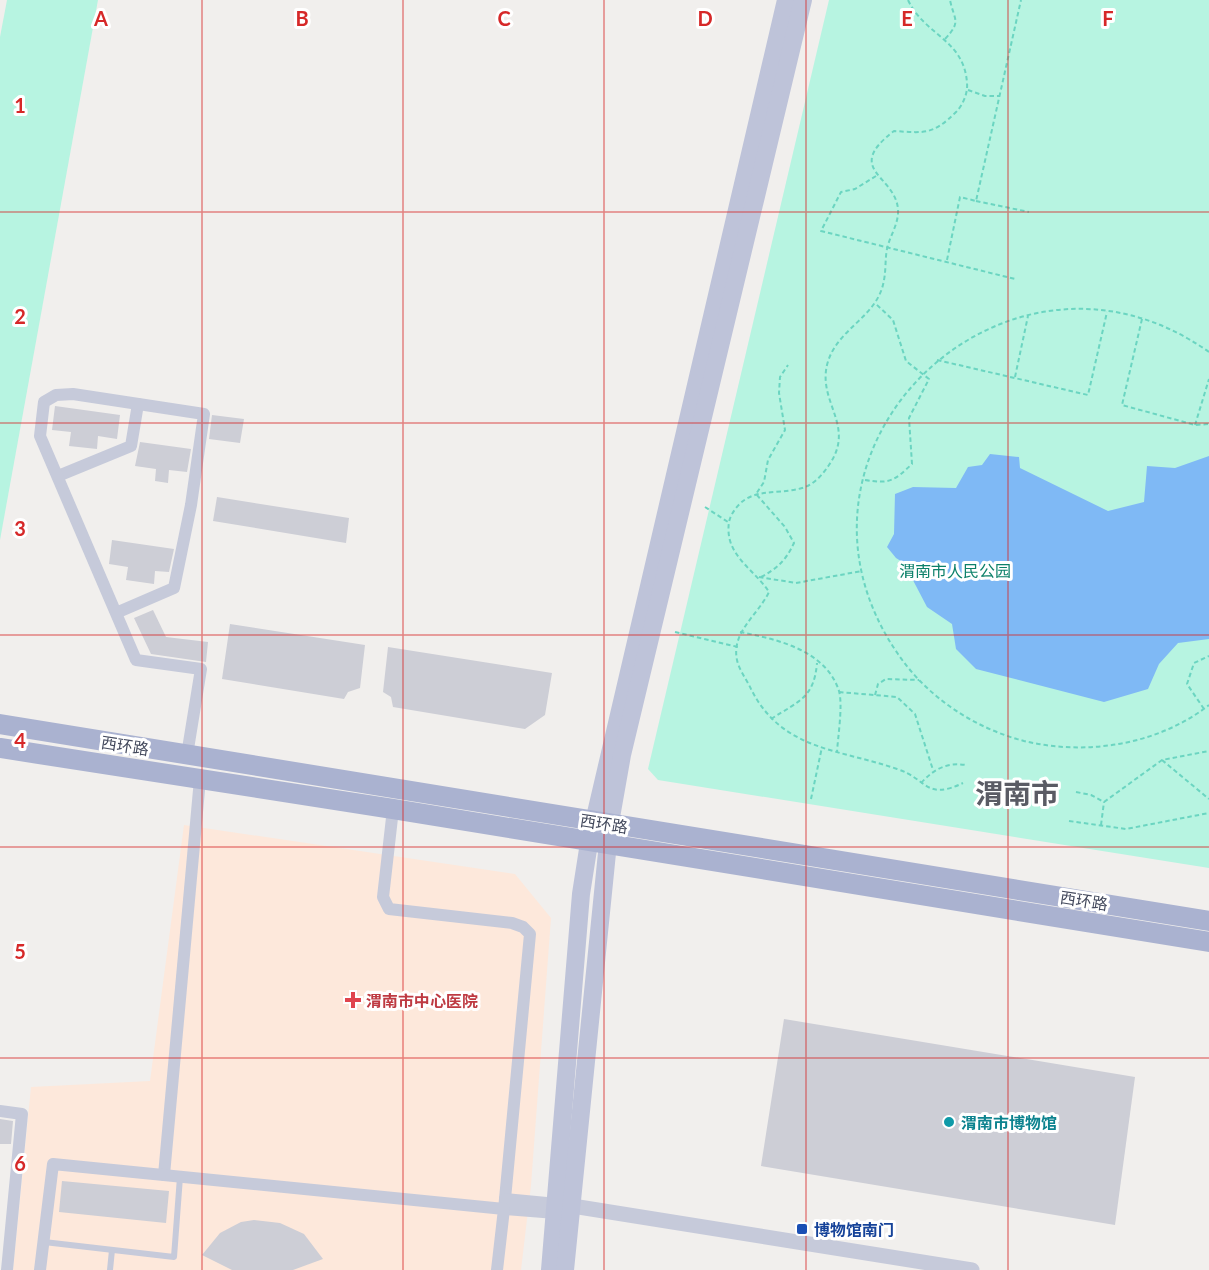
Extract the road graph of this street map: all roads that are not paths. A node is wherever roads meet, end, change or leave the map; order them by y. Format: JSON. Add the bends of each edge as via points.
{"nodes":[{"id":1,"x":786,"y":0,"type":"edge"},
{"id":2,"x":802,"y":0,"type":"edge"},
{"id":3,"x":138,"y":404,"type":"junction"},
{"id":4,"x":58,"y":476,"type":"junction"},
{"id":5,"x":116,"y":613,"type":"junction"},
{"id":6,"x":0,"y":724,"type":"edge"},
{"id":7,"x":0,"y":748,"type":"edge"},
{"id":8,"x":187,"y":755,"type":"junction"},
{"id":9,"x":200,"y":779,"type":"junction"},
{"id":10,"x":393,"y":809,"type":"junction"},
{"id":11,"x":602,"y":822,"type":"junction"},
{"id":12,"x":597,"y":844,"type":"junction"},
{"id":13,"x":1209,"y":921,"type":"edge"},
{"id":14,"x":1209,"y":942,"type":"edge"},
{"id":15,"x":0,"y":1111,"type":"edge"},
{"id":16,"x":164,"y":1175,"type":"junction"},
{"id":17,"x":180,"y":1177,"type":"junction"},
{"id":18,"x":505,"y":1204,"type":"junction"},
{"id":19,"x":564,"y":1209,"type":"junction"},
{"id":20,"x":43,"y":1242,"type":"junction"},
{"id":21,"x":112,"y":1250,"type":"junction"},
{"id":22,"x":7,"y":1270,"type":"edge"},
{"id":23,"x":40,"y":1270,"type":"edge"},
{"id":24,"x":110,"y":1270,"type":"edge"},
{"id":25,"x":497,"y":1270,"type":"edge"},
{"id":26,"x":550,"y":1270,"type":"edge"},
{"id":27,"x":565,"y":1270,"type":"edge"},
{"id":28,"x":906,"y":1270,"type":"edge"},
{"id":29,"x":972,"y":1270,"type":"edge"}],
"edges":[{"from":1,"to":11,"type":"main road"},
{"from":2,"to":11,"type":"main road","via":[[625,744]]},
{"from":3,"to":4,"type":"street","via":[[130,446]]},
{"from":3,"to":4,"type":"street","via":[[73,394],[56,395],[44,402],[40,436]]},
{"from":3,"to":5,"type":"street","via":[[204,414],[174,588]]},
{"from":4,"to":5,"type":"street"},
{"from":5,"to":8,"type":"street","via":[[136,660],[201,669]]},
{"from":6,"to":8,"type":"main road","name":"西环路"},
{"from":7,"to":9,"type":"main road","name":"西环路"},
{"from":8,"to":11,"type":"main road","name":"西环路"},
{"from":9,"to":10,"type":"main road","name":"西环路"},
{"from":9,"to":16,"type":"street"},
{"from":10,"to":12,"type":"main road","name":"西环路"},
{"from":10,"to":18,"type":"street","via":[[383,897],[389,909],[512,923],[530,934]]},
{"from":11,"to":12,"type":"main road"},
{"from":11,"to":13,"type":"main road","name":"西环路"},
{"from":12,"to":14,"type":"main road","name":"西环路"},
{"from":12,"to":19,"type":"main road","via":[[581,894]]},
{"from":15,"to":22,"type":"street","via":[[22,1114]]},
{"from":16,"to":17,"type":"street"},
{"from":16,"to":20,"type":"street","via":[[53,1164]]},
{"from":17,"to":18,"type":"street"},
{"from":17,"to":21,"type":"lane","via":[[174,1257]]},
{"from":18,"to":19,"type":"street"},
{"from":18,"to":25,"type":"street"},
{"from":19,"to":26,"type":"main road"},
{"from":19,"to":27,"type":"main road"},
{"from":19,"to":28,"type":"street"},
{"from":19,"to":29,"type":"street"},
{"from":20,"to":21,"type":"lane"},
{"from":20,"to":23,"type":"street"},
{"from":21,"to":24,"type":"lane"}]}
